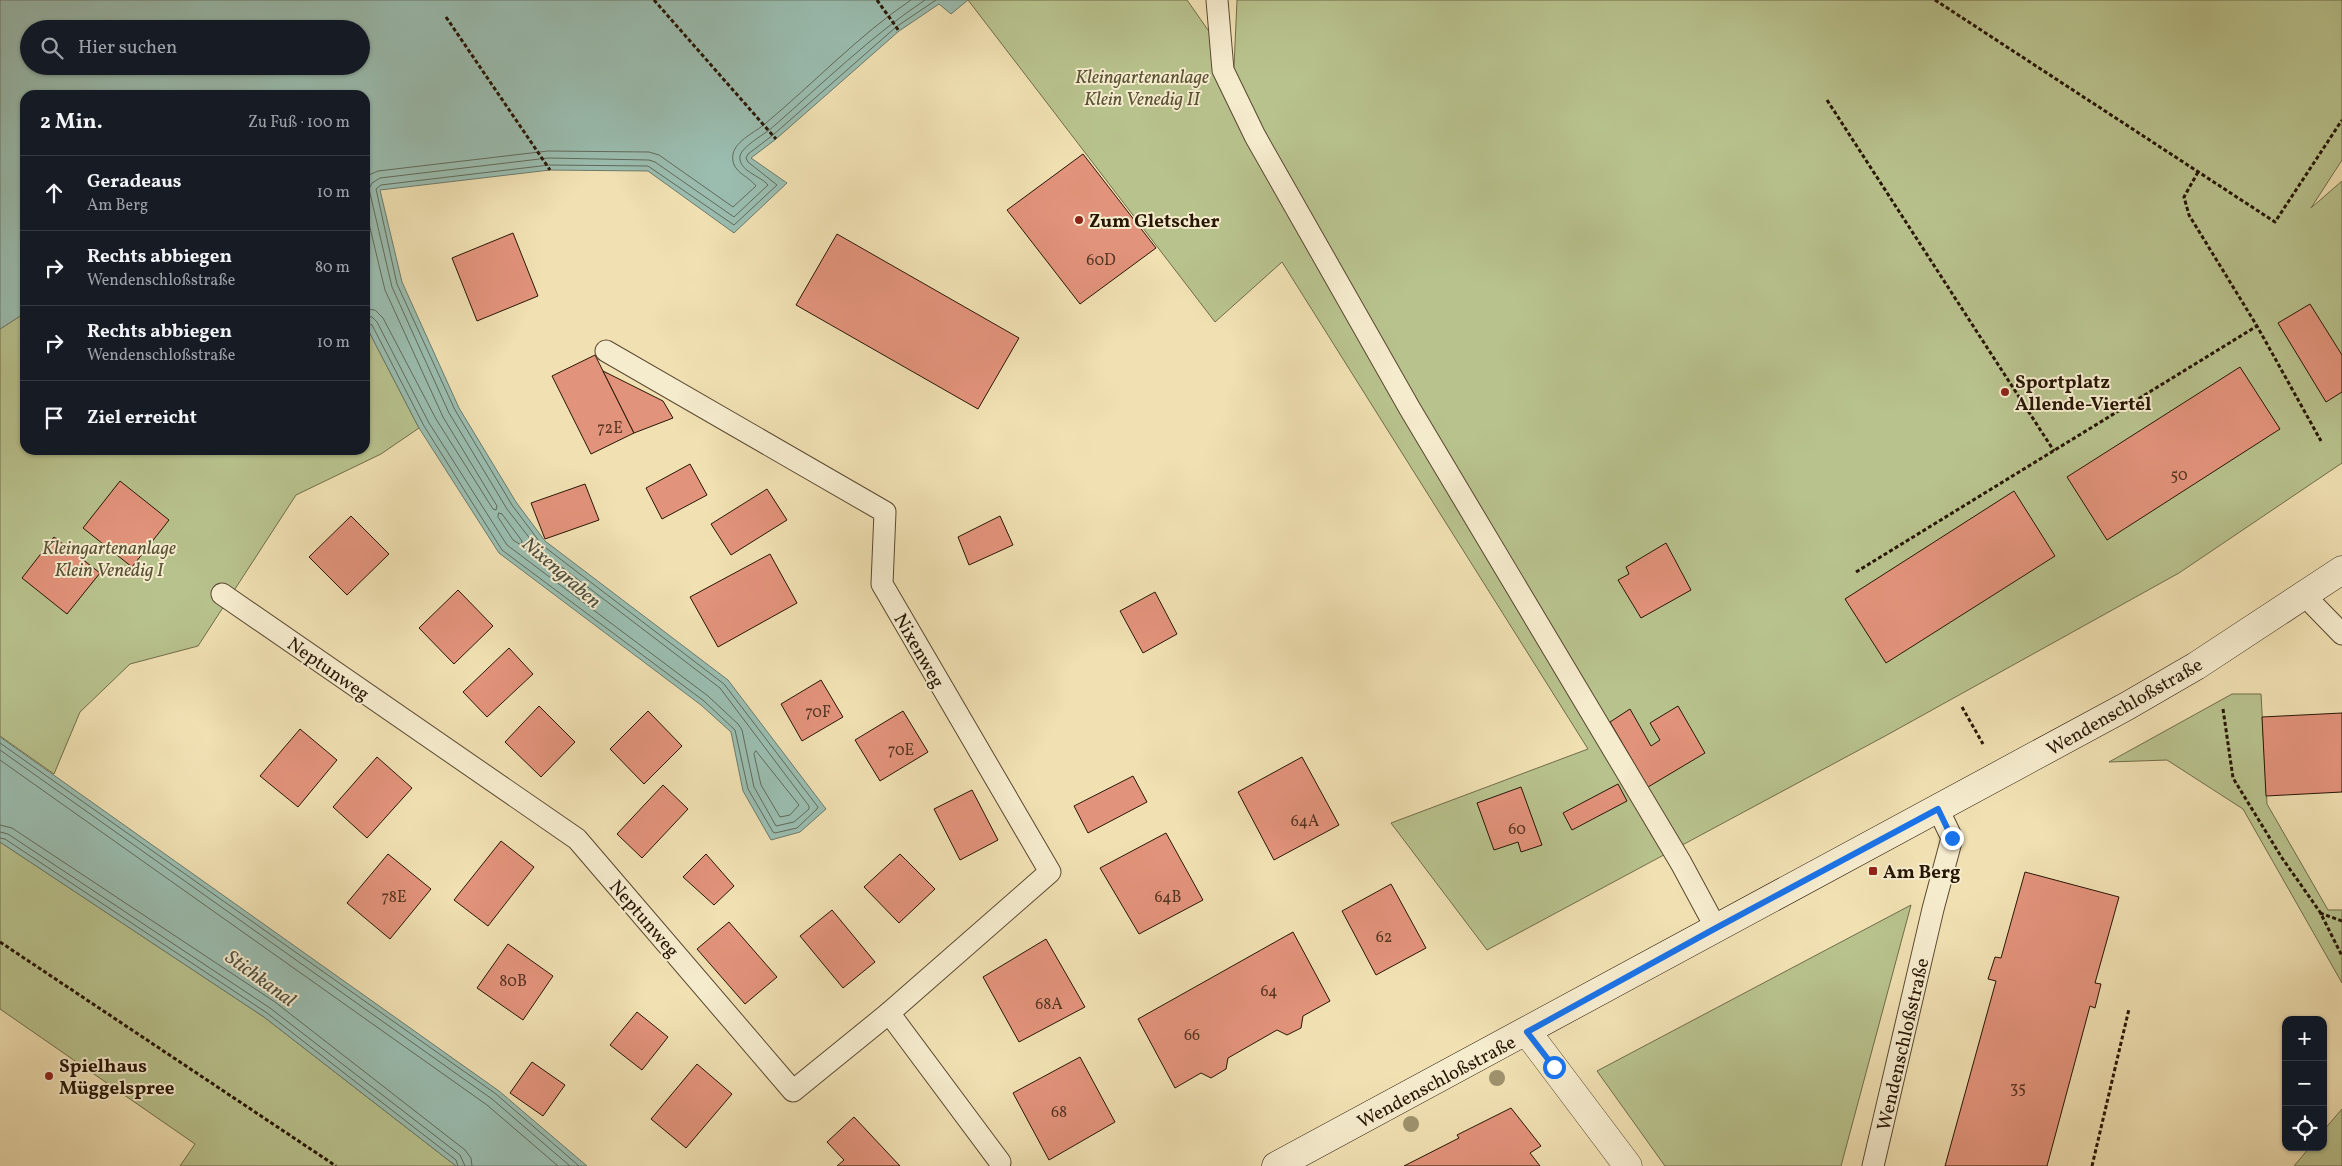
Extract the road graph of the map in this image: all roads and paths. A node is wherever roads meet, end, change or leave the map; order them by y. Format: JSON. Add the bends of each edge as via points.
{"nodes":[{"id":1,"x":654,"y":0,"type":"edge"},
{"id":2,"x":876,"y":0,"type":"edge"},
{"id":3,"x":1217,"y":0,"type":"edge"},
{"id":4,"x":1934,"y":0,"type":"edge"},
{"id":5,"x":446,"y":17,"type":"dead end"},
{"id":6,"x":899,"y":31,"type":"dead end"},
{"id":7,"x":1827,"y":100,"type":"dead end"},
{"id":8,"x":2342,"y":120,"type":"edge"},
{"id":9,"x":776,"y":139,"type":"dead end"},
{"id":10,"x":550,"y":170,"type":"dead end"},
{"id":11,"x":2198,"y":172,"type":"junction"},
{"id":12,"x":2257,"y":326,"type":"junction"},
{"id":13,"x":606,"y":351,"type":"dead end"},
{"id":14,"x":2321,"y":441,"type":"dead end"},
{"id":15,"x":2054,"y":451,"type":"junction"},
{"id":16,"x":2342,"y":570,"type":"edge"},
{"id":17,"x":1856,"y":572,"type":"dead end"},
{"id":18,"x":222,"y":594,"type":"dead end"},
{"id":19,"x":2305,"y":596,"type":"junction"},
{"id":20,"x":2342,"y":634,"type":"edge"},
{"id":21,"x":1962,"y":707,"type":"dead end"},
{"id":22,"x":2222,"y":708,"type":"dead end"},
{"id":23,"x":1984,"y":747,"type":"dead end"},
{"id":24,"x":1938,"y":809,"type":"junction"},
{"id":25,"x":2320,"y":912,"type":"junction"},
{"id":26,"x":2342,"y":921,"type":"edge"},
{"id":27,"x":1716,"y":928,"type":"junction"},
{"id":28,"x":0,"y":942,"type":"edge"},
{"id":29,"x":2342,"y":956,"type":"edge"},
{"id":30,"x":2129,"y":1009,"type":"dead end"},
{"id":31,"x":889,"y":1013,"type":"junction"},
{"id":32,"x":1527,"y":1032,"type":"junction"},
{"id":33,"x":1000,"y":1162,"type":"dead end"},
{"id":34,"x":336,"y":1166,"type":"edge"},
{"id":35,"x":1276,"y":1166,"type":"edge"},
{"id":36,"x":1628,"y":1166,"type":"edge"},
{"id":37,"x":1873,"y":1166,"type":"edge"},
{"id":38,"x":2092,"y":1166,"type":"edge"}],
"edges":[{"from":1,"to":9,"type":"path"},
{"from":2,"to":6,"type":"path"},
{"from":3,"to":27,"type":"lane","via":[[1223,70],[1255,136],[1410,409],[1676,854]]},
{"from":4,"to":11,"type":"path"},
{"from":5,"to":10,"type":"path"},
{"from":7,"to":15,"type":"path"},
{"from":8,"to":11,"type":"path","via":[[2275,222]]},
{"from":11,"to":12,"type":"path","via":[[2184,197],[2189,214]]},
{"from":12,"to":14,"type":"path"},
{"from":12,"to":15,"type":"path"},
{"from":13,"to":31,"type":"lane","name":"Nixenweg","via":[[885,512],[882,584],[1050,872]]},
{"from":15,"to":17,"type":"path"},
{"from":16,"to":19,"type":"street","name":"Wendenschloßstraße"},
{"from":18,"to":31,"type":"lane","name":"Neptunweg","via":[[578,839],[793,1090]]},
{"from":19,"to":20,"type":"lane"},
{"from":19,"to":24,"type":"street","name":"Wendenschloßstraße","via":[[2162,686]]},
{"from":21,"to":23,"type":"path"},
{"from":22,"to":25,"type":"path","via":[[2233,778]]},
{"from":24,"to":27,"type":"street","name":"Wendenschloßstraße"},
{"from":24,"to":37,"type":"lane","name":"Wendenschloßstraße","via":[[1952,838]]},
{"from":25,"to":26,"type":"path"},
{"from":25,"to":29,"type":"path"},
{"from":27,"to":32,"type":"street","name":"Wendenschloßstraße"},
{"from":28,"to":34,"type":"path"},
{"from":30,"to":38,"type":"path"},
{"from":31,"to":33,"type":"lane"},
{"from":32,"to":35,"type":"street","name":"Wendenschloßstraße"},
{"from":32,"to":36,"type":"street"}]}
